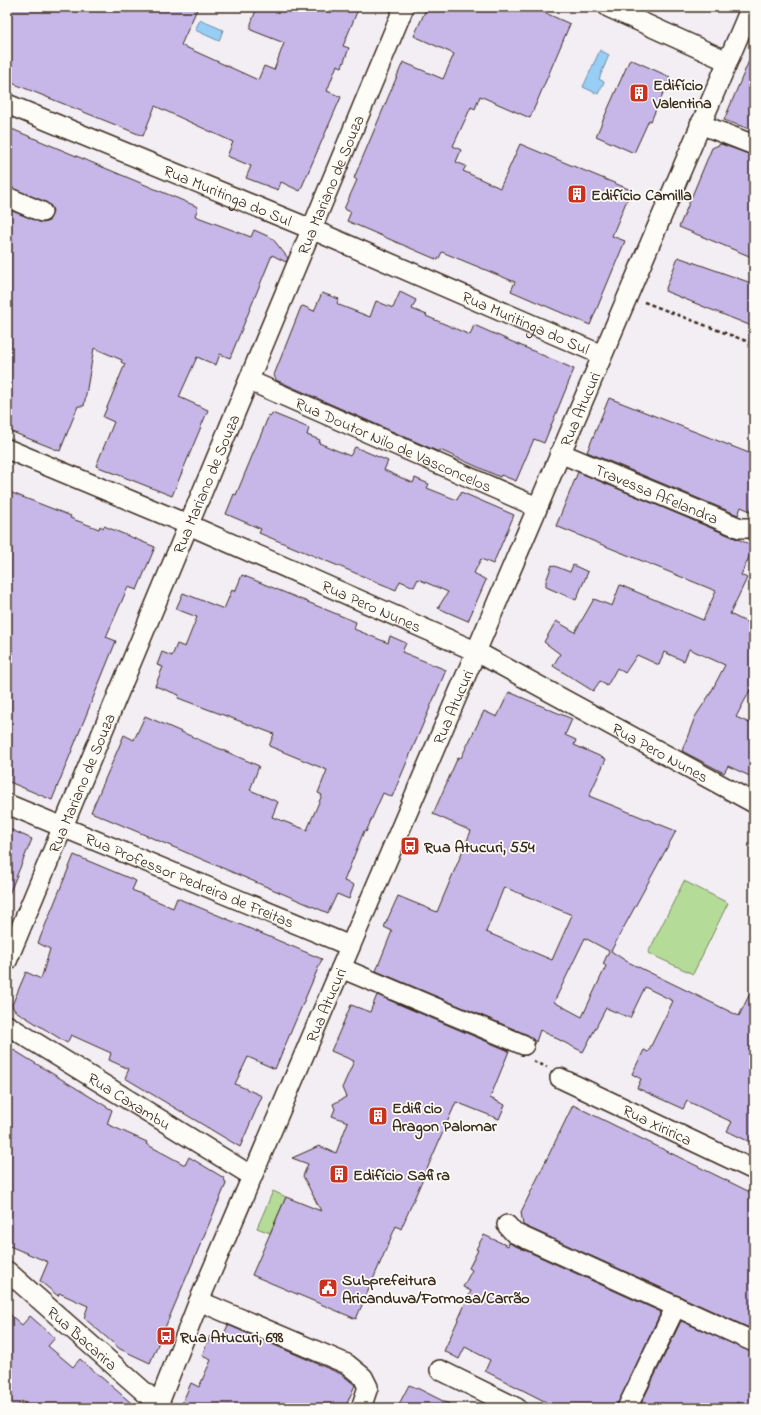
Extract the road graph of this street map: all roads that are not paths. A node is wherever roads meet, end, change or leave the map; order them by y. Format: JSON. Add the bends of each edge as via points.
{"nodes":[{"id":1,"x":404,"y":7,"type":"edge"},
{"id":2,"x":608,"y":7,"type":"edge"},
{"id":3,"x":750,"y":7,"type":"edge"},
{"id":4,"x":727,"y":61,"type":"junction"},
{"id":5,"x":7,"y":104,"type":"edge"},
{"id":6,"x":700,"y":124,"type":"junction"},
{"id":7,"x":754,"y":145,"type":"edge"},
{"id":8,"x":7,"y":197,"type":"edge"},
{"id":9,"x":42,"y":212,"type":"dead end"},
{"id":10,"x":311,"y":229,"type":"junction"},
{"id":11,"x":602,"y":355,"type":"junction"},
{"id":12,"x":250,"y":381,"type":"junction"},
{"id":13,"x":7,"y":449,"type":"edge"},
{"id":14,"x":560,"y":453,"type":"junction"},
{"id":15,"x":537,"y":507,"type":"junction"},
{"id":16,"x":189,"y":525,"type":"junction"},
{"id":17,"x":754,"y":528,"type":"edge"},
{"id":18,"x":475,"y":651,"type":"junction"},
{"id":19,"x":754,"y":803,"type":"edge"},
{"id":20,"x":7,"y":804,"type":"edge"},
{"id":21,"x":62,"y":827,"type":"junction"},
{"id":22,"x":350,"y":946,"type":"junction"},
{"id":23,"x":7,"y":961,"type":"edge"},
{"id":24,"x":341,"y":968,"type":"junction"},
{"id":25,"x":7,"y":1025,"type":"edge"},
{"id":26,"x":524,"y":1046,"type":"road end"},
{"id":27,"x":560,"y":1078,"type":"road end"},
{"id":28,"x":754,"y":1170,"type":"edge"},
{"id":29,"x":252,"y":1176,"type":"junction"},
{"id":30,"x":507,"y":1226,"type":"dead end"},
{"id":31,"x":7,"y":1271,"type":"edge"},
{"id":32,"x":199,"y":1301,"type":"junction"},
{"id":33,"x":676,"y":1306,"type":"junction"},
{"id":34,"x":754,"y":1342,"type":"edge"},
{"id":35,"x":440,"y":1370,"type":"dead end"},
{"id":36,"x":493,"y":1403,"type":"edge"},
{"id":37,"x":157,"y":1406,"type":"edge"},
{"id":38,"x":361,"y":1408,"type":"edge"},
{"id":39,"x":517,"y":1408,"type":"edge"},
{"id":40,"x":627,"y":1408,"type":"edge"}],
"edges":[{"from":1,"to":10,"type":"street","name":"Rua Mariano de Souza"},
{"from":2,"to":4,"type":"street"},
{"from":3,"to":4,"type":"street","name":"Rua Atucuri"},
{"from":4,"to":6,"type":"street","name":"Rua Atucuri"},
{"from":5,"to":10,"type":"street","name":"Rua Muritinga do Sul"},
{"from":6,"to":7,"type":"street"},
{"from":6,"to":11,"type":"street","name":"Rua Atucuri"},
{"from":8,"to":9,"type":"street"},
{"from":10,"to":11,"type":"street","name":"Rua Muritinga do Sul"},
{"from":10,"to":12,"type":"street","name":"Rua Mariano de Souza"},
{"from":11,"to":14,"type":"street","name":"Rua Atucuri"},
{"from":12,"to":15,"type":"street","name":"Rua Doutor Nilo de Vasconcelos"},
{"from":12,"to":16,"type":"street","name":"Rua Mariano de Souza"},
{"from":13,"to":16,"type":"street","name":"Rua Pero Nunes"},
{"from":14,"to":15,"type":"street","name":"Rua Atucuri"},
{"from":14,"to":17,"type":"street","name":"Travessa Afelandra","via":[[740,528]]},
{"from":15,"to":18,"type":"street","name":"Rua Atucuri"},
{"from":16,"to":18,"type":"street","name":"Rua Pero Nunes"},
{"from":16,"to":21,"type":"street","name":"Rua Mariano de Souza"},
{"from":18,"to":19,"type":"street","name":"Rua Pero Nunes"},
{"from":18,"to":22,"type":"street","name":"Rua Atucuri"},
{"from":20,"to":21,"type":"street","name":"Rua Professor Pedreira de Freitas"},
{"from":21,"to":22,"type":"street","name":"Rua Professor Pedreira de Freitas"},
{"from":21,"to":23,"type":"street","name":"Rua Mariano de Souza"},
{"from":22,"to":24,"type":"street","name":"Rua Atucuri"},
{"from":24,"to":26,"type":"street"},
{"from":24,"to":29,"type":"street","name":"Rua Atucuri"},
{"from":25,"to":29,"type":"street","name":"Rua Caxambu"},
{"from":27,"to":28,"type":"street","name":"Rua Xiririca"},
{"from":29,"to":32,"type":"street","name":"Rua Atucuri"},
{"from":30,"to":33,"type":"street","via":[[514,1233]]},
{"from":31,"to":37,"type":"street","name":"Rua Bacarira"},
{"from":32,"to":37,"type":"street","name":"Rua Atucuri"},
{"from":32,"to":38,"type":"street","via":[[347,1364],[363,1378],[368,1387]]},
{"from":33,"to":34,"type":"street"},
{"from":33,"to":40,"type":"street"},
{"from":35,"to":36,"type":"street"},
{"from":36,"to":39,"type":"street"}]}
